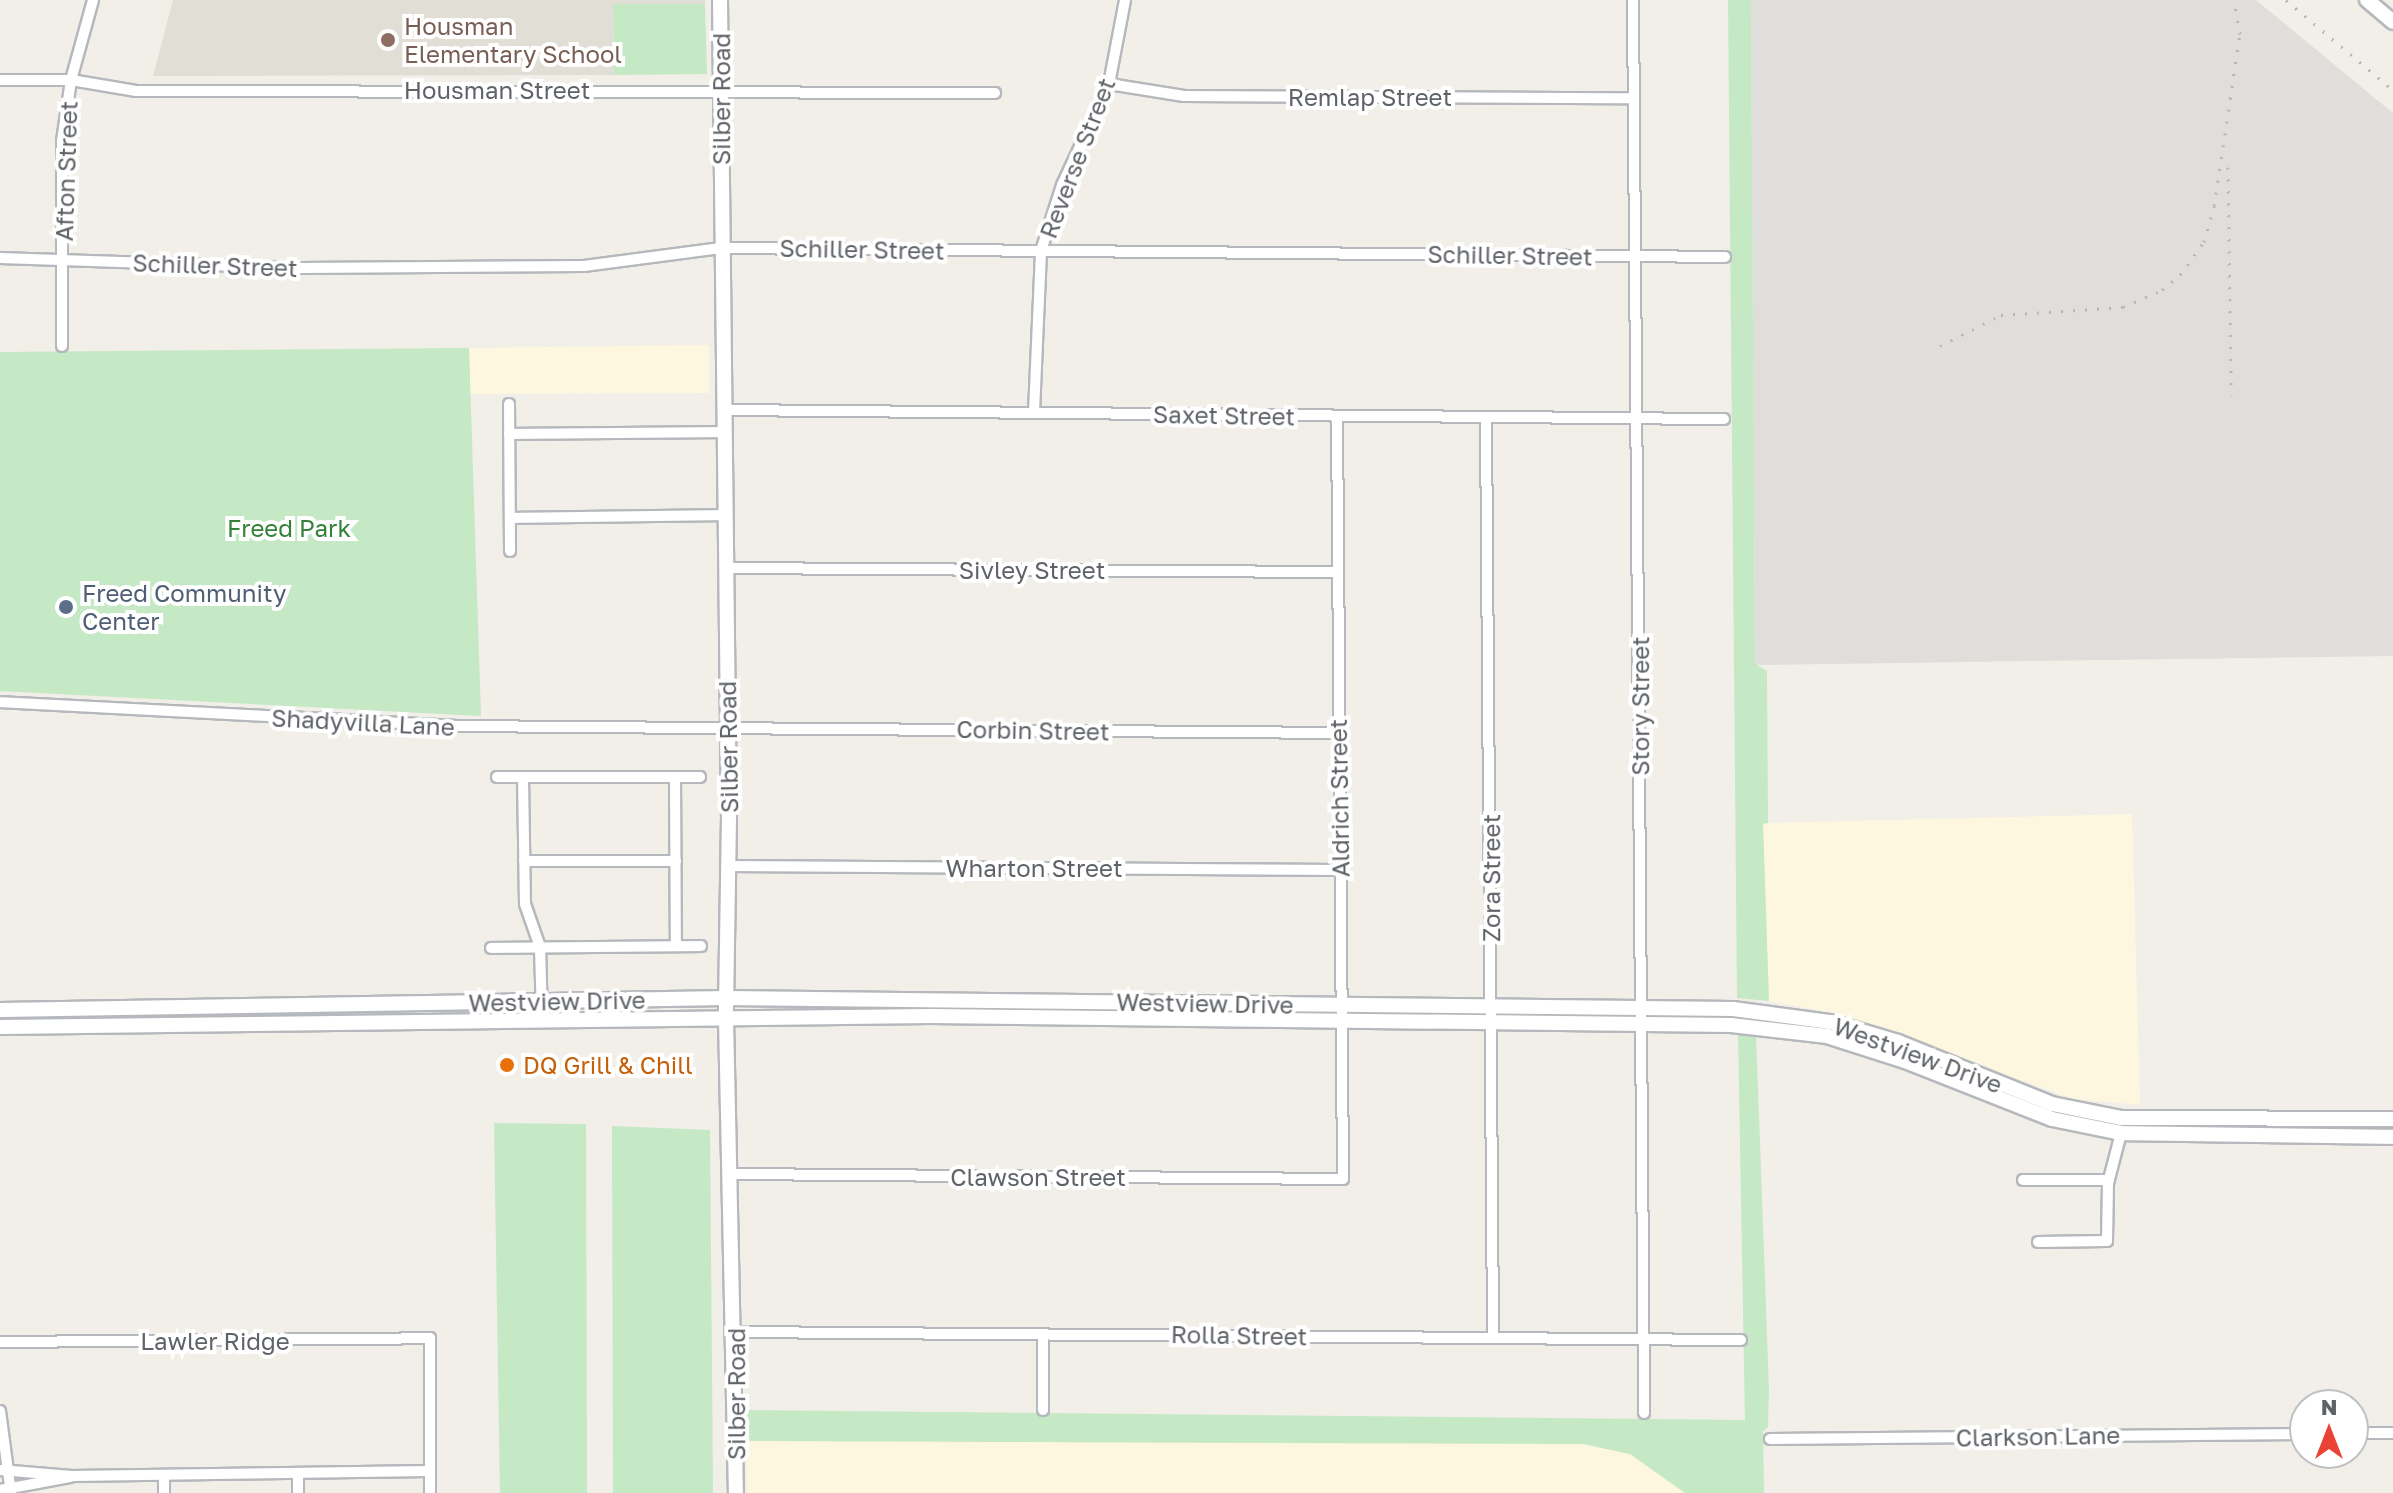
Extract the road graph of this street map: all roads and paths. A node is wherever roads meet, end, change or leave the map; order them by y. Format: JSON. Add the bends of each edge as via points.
{"nodes":[{"id":1,"x":93,"y":0,"type":"edge"},
{"id":2,"x":720,"y":0,"type":"edge"},
{"id":3,"x":1125,"y":0,"type":"edge"},
{"id":4,"x":1633,"y":0,"type":"edge"},
{"id":5,"x":2367,"y":0,"type":"edge"},
{"id":6,"x":2393,"y":22,"type":"edge"},
{"id":7,"x":0,"y":80,"type":"edge"},
{"id":8,"x":71,"y":80,"type":"junction"},
{"id":9,"x":1109,"y":84,"type":"junction"},
{"id":10,"x":721,"y":90,"type":"junction"},
{"id":11,"x":995,"y":93,"type":"dead end"},
{"id":12,"x":1633,"y":98,"type":"junction"},
{"id":13,"x":721,"y":248,"type":"junction"},
{"id":14,"x":1041,"y":251,"type":"junction"},
{"id":15,"x":1633,"y":256,"type":"junction"},
{"id":16,"x":1725,"y":257,"type":"dead end"},
{"id":17,"x":0,"y":258,"type":"edge"},
{"id":18,"x":63,"y":261,"type":"junction"},
{"id":19,"x":62,"y":346,"type":"dead end"},
{"id":20,"x":509,"y":404,"type":"dead end"},
{"id":21,"x":724,"y":410,"type":"junction"},
{"id":22,"x":1034,"y":412,"type":"junction"},
{"id":23,"x":1337,"y":417,"type":"junction"},
{"id":24,"x":1639,"y":418,"type":"junction"},
{"id":25,"x":1486,"y":419,"type":"junction"},
{"id":26,"x":1724,"y":419,"type":"dead end"},
{"id":27,"x":724,"y":432,"type":"junction"},
{"id":28,"x":509,"y":434,"type":"junction"},
{"id":29,"x":725,"y":515,"type":"junction"},
{"id":30,"x":510,"y":518,"type":"junction"},
{"id":31,"x":510,"y":551,"type":"dead end"},
{"id":32,"x":726,"y":568,"type":"junction"},
{"id":33,"x":1337,"y":572,"type":"junction"},
{"id":34,"x":0,"y":702,"type":"edge"},
{"id":35,"x":727,"y":727,"type":"junction"},
{"id":36,"x":1338,"y":733,"type":"junction"},
{"id":37,"x":497,"y":777,"type":"dead end"},
{"id":38,"x":523,"y":777,"type":"junction"},
{"id":39,"x":675,"y":777,"type":"junction"},
{"id":40,"x":700,"y":777,"type":"dead end"},
{"id":41,"x":524,"y":861,"type":"junction"},
{"id":42,"x":676,"y":861,"type":"junction"},
{"id":43,"x":727,"y":866,"type":"junction"},
{"id":44,"x":1340,"y":870,"type":"junction"},
{"id":45,"x":676,"y":946,"type":"junction"},
{"id":46,"x":701,"y":946,"type":"dead end"},
{"id":47,"x":540,"y":947,"type":"junction"},
{"id":48,"x":491,"y":948,"type":"dead end"},
{"id":49,"x":726,"y":998,"type":"junction"},
{"id":50,"x":931,"y":1000,"type":"junction"},
{"id":51,"x":541,"y":1002,"type":"junction"},
{"id":52,"x":1132,"y":1003,"type":"junction"},
{"id":53,"x":283,"y":1005,"type":"junction"},
{"id":54,"x":1342,"y":1005,"type":"junction"},
{"id":55,"x":1490,"y":1007,"type":"junction"},
{"id":56,"x":1641,"y":1007,"type":"junction"},
{"id":57,"x":0,"y":1010,"type":"edge"},
{"id":58,"x":930,"y":1016,"type":"junction"},
{"id":59,"x":542,"y":1018,"type":"junction"},
{"id":60,"x":726,"y":1018,"type":"junction"},
{"id":61,"x":1132,"y":1019,"type":"junction"},
{"id":62,"x":283,"y":1021,"type":"junction"},
{"id":63,"x":1342,"y":1022,"type":"junction"},
{"id":64,"x":1490,"y":1023,"type":"junction"},
{"id":65,"x":1641,"y":1024,"type":"junction"},
{"id":66,"x":0,"y":1027,"type":"edge"},
{"id":67,"x":2393,"y":1119,"type":"edge"},
{"id":68,"x":2121,"y":1133,"type":"junction"},
{"id":69,"x":2393,"y":1137,"type":"edge"},
{"id":70,"x":732,"y":1174,"type":"junction"},
{"id":71,"x":1343,"y":1179,"type":"joint"},
{"id":72,"x":2023,"y":1180,"type":"dead end"},
{"id":73,"x":2109,"y":1180,"type":"junction"},
{"id":74,"x":2038,"y":1242,"type":"dead end"},
{"id":75,"x":736,"y":1332,"type":"junction"},
{"id":76,"x":1043,"y":1334,"type":"junction"},
{"id":77,"x":1493,"y":1338,"type":"junction"},
{"id":78,"x":1644,"y":1339,"type":"junction"},
{"id":79,"x":1741,"y":1340,"type":"dead end"},
{"id":80,"x":1,"y":1342,"type":"edge"},
{"id":81,"x":1043,"y":1410,"type":"dead end"},
{"id":82,"x":0,"y":1411,"type":"edge"},
{"id":83,"x":1644,"y":1413,"type":"dead end"},
{"id":84,"x":2369,"y":1433,"type":"edge"},
{"id":85,"x":2393,"y":1433,"type":"edge"},
{"id":86,"x":2289,"y":1434,"type":"edge"},
{"id":87,"x":1770,"y":1439,"type":"dead end"},
{"id":88,"x":3,"y":1470,"type":"edge"},
{"id":89,"x":429,"y":1471,"type":"junction"},
{"id":90,"x":298,"y":1473,"type":"junction"},
{"id":91,"x":72,"y":1476,"type":"junction"},
{"id":92,"x":164,"y":1476,"type":"junction"},
{"id":93,"x":7,"y":1491,"type":"edge"},
{"id":94,"x":164,"y":1493,"type":"edge"},
{"id":95,"x":298,"y":1493,"type":"edge"},
{"id":96,"x":430,"y":1493,"type":"edge"},
{"id":97,"x":736,"y":1493,"type":"edge"}],
"edges":[{"from":1,"to":8,"type":"street","name":"Afton Street"},
{"from":2,"to":10,"type":"main road","name":"Silber Road"},
{"from":3,"to":9,"type":"street","name":"Reverse Street"},
{"from":4,"to":12,"type":"street","name":"Story Street"},
{"from":5,"to":6,"type":"main road"},
{"from":7,"to":8,"type":"street","name":"Housman Street"},
{"from":8,"to":10,"type":"street","name":"Housman Street","via":[[136,91]]},
{"from":8,"to":18,"type":"street","name":"Afton Street","via":[[62,141]]},
{"from":9,"to":12,"type":"street","name":"Remlap Street","via":[[1184,96]]},
{"from":9,"to":14,"type":"street","name":"Reverse Street","via":[[1062,185]]},
{"from":10,"to":11,"type":"street","name":"Housman Street"},
{"from":10,"to":13,"type":"main road","name":"Silber Road"},
{"from":12,"to":15,"type":"street","name":"Story Street"},
{"from":13,"to":14,"type":"street","name":"Schiller Street"},
{"from":13,"to":18,"type":"street","name":"Schiller Street","via":[[584,266],[301,268]]},
{"from":13,"to":21,"type":"main road","name":"Silber Road"},
{"from":14,"to":15,"type":"street","name":"Schiller Street"},
{"from":14,"to":22,"type":"street","name":"Reverse Street"},
{"from":15,"to":16,"type":"street","name":"Schiller Street"},
{"from":15,"to":24,"type":"street","name":"Story Street"},
{"from":17,"to":18,"type":"street","name":"Schiller Street"},
{"from":18,"to":19,"type":"street","name":"Afton Street"},
{"from":20,"to":28,"type":"street"},
{"from":21,"to":22,"type":"street","name":"Saxet Street"},
{"from":21,"to":27,"type":"main road","name":"Silber Road"},
{"from":22,"to":23,"type":"street","name":"Saxet Street"},
{"from":23,"to":25,"type":"street","name":"Saxet Street"},
{"from":23,"to":33,"type":"street","name":"Aldrich Street"},
{"from":24,"to":25,"type":"street","name":"Saxet Street"},
{"from":24,"to":26,"type":"street","name":"Saxet Street"},
{"from":24,"to":56,"type":"street","name":"Story Street"},
{"from":25,"to":55,"type":"street","name":"Zora Street"},
{"from":27,"to":28,"type":"street"},
{"from":27,"to":29,"type":"main road","name":"Silber Road"},
{"from":28,"to":30,"type":"street"},
{"from":29,"to":30,"type":"street"},
{"from":29,"to":32,"type":"main road","name":"Silber Road"},
{"from":30,"to":31,"type":"street"},
{"from":32,"to":33,"type":"street","name":"Sivley Street"},
{"from":32,"to":35,"type":"main road","name":"Silber Road"},
{"from":33,"to":36,"type":"street","name":"Aldrich Street"},
{"from":34,"to":35,"type":"street","name":"Shadyvilla Lane","via":[[453,726]]},
{"from":35,"to":36,"type":"street","name":"Corbin Street"},
{"from":35,"to":43,"type":"main road","name":"Silber Road"},
{"from":36,"to":44,"type":"street","name":"Aldrich Street"},
{"from":37,"to":38,"type":"street"},
{"from":38,"to":39,"type":"street"},
{"from":38,"to":41,"type":"street"},
{"from":39,"to":40,"type":"street"},
{"from":39,"to":42,"type":"street"},
{"from":41,"to":42,"type":"street"},
{"from":41,"to":47,"type":"street","via":[[525,904]]},
{"from":42,"to":45,"type":"street"},
{"from":43,"to":44,"type":"street","name":"Wharton Street"},
{"from":43,"to":49,"type":"main road","name":"Silber Road"},
{"from":44,"to":54,"type":"street","name":"Aldrich Street"},
{"from":45,"to":46,"type":"street"},
{"from":45,"to":47,"type":"street"},
{"from":47,"to":48,"type":"street"},
{"from":47,"to":51,"type":"street"},
{"from":49,"to":50,"type":"main road","name":"Westview Drive"},
{"from":49,"to":51,"type":"main road","name":"Westview Drive"},
{"from":49,"to":60,"type":"main road","name":"Silber Road"},
{"from":50,"to":52,"type":"main road","name":"Westview Drive"},
{"from":50,"to":58,"type":"main road"},
{"from":51,"to":53,"type":"main road","name":"Westview Drive"},
{"from":51,"to":59,"type":"street"},
{"from":52,"to":54,"type":"main road","name":"Westview Drive"},
{"from":52,"to":61,"type":"main road"},
{"from":53,"to":57,"type":"main road","name":"Westview Drive"},
{"from":53,"to":62,"type":"main road"},
{"from":54,"to":55,"type":"main road","name":"Westview Drive"},
{"from":54,"to":63,"type":"street","name":"Aldrich Street"},
{"from":55,"to":56,"type":"main road","name":"Westview Drive"},
{"from":55,"to":64,"type":"street","name":"Zora Street"},
{"from":56,"to":65,"type":"street","name":"Story Street"},
{"from":56,"to":67,"type":"main road","name":"Westview Drive","via":[[1733,1009],[1831,1022],[2052,1104],[2121,1118]]},
{"from":58,"to":60,"type":"main road","name":"Westview Drive"},
{"from":58,"to":61,"type":"main road","name":"Westview Drive"},
{"from":59,"to":60,"type":"main road","name":"Westview Drive"},
{"from":59,"to":62,"type":"main road","name":"Westview Drive"},
{"from":60,"to":70,"type":"main road","name":"Silber Road"},
{"from":61,"to":63,"type":"main road","name":"Westview Drive"},
{"from":62,"to":66,"type":"main road","name":"Westview Drive"},
{"from":63,"to":64,"type":"main road","name":"Westview Drive"},
{"from":63,"to":71,"type":"street","name":"Aldrich Street"},
{"from":64,"to":65,"type":"main road","name":"Westview Drive"},
{"from":64,"to":77,"type":"street","name":"Zora Street"},
{"from":65,"to":68,"type":"main road","name":"Westview Drive","via":[[1731,1025],[1827,1036],[2052,1119]]},
{"from":65,"to":78,"type":"street","name":"Story Street"},
{"from":68,"to":69,"type":"main road","name":"Westview Drive"},
{"from":68,"to":73,"type":"street"},
{"from":70,"to":71,"type":"street","name":"Clawson Street"},
{"from":70,"to":75,"type":"main road","name":"Silber Road"},
{"from":72,"to":73,"type":"street"},
{"from":73,"to":74,"type":"street","via":[[2107,1241]]},
{"from":75,"to":76,"type":"street","name":"Rolla Street"},
{"from":75,"to":97,"type":"main road","name":"Silber Road"},
{"from":76,"to":77,"type":"street","name":"Rolla Street"},
{"from":76,"to":81,"type":"street"},
{"from":77,"to":78,"type":"street","name":"Rolla Street"},
{"from":78,"to":79,"type":"street","name":"Rolla Street"},
{"from":78,"to":83,"type":"street","name":"Story Street"},
{"from":80,"to":89,"type":"street","name":"Lawler Ridge","via":[[430,1338]]},
{"from":82,"to":88,"type":"street"},
{"from":84,"to":85,"type":"street"},
{"from":86,"to":87,"type":"street","name":"Clarkson Lane"},
{"from":88,"to":91,"type":"street"},
{"from":88,"to":93,"type":"street"},
{"from":89,"to":90,"type":"street"},
{"from":89,"to":96,"type":"street"},
{"from":90,"to":92,"type":"street"},
{"from":90,"to":95,"type":"street"},
{"from":91,"to":92,"type":"street"},
{"from":91,"to":93,"type":"street"},
{"from":92,"to":94,"type":"street"}]}
